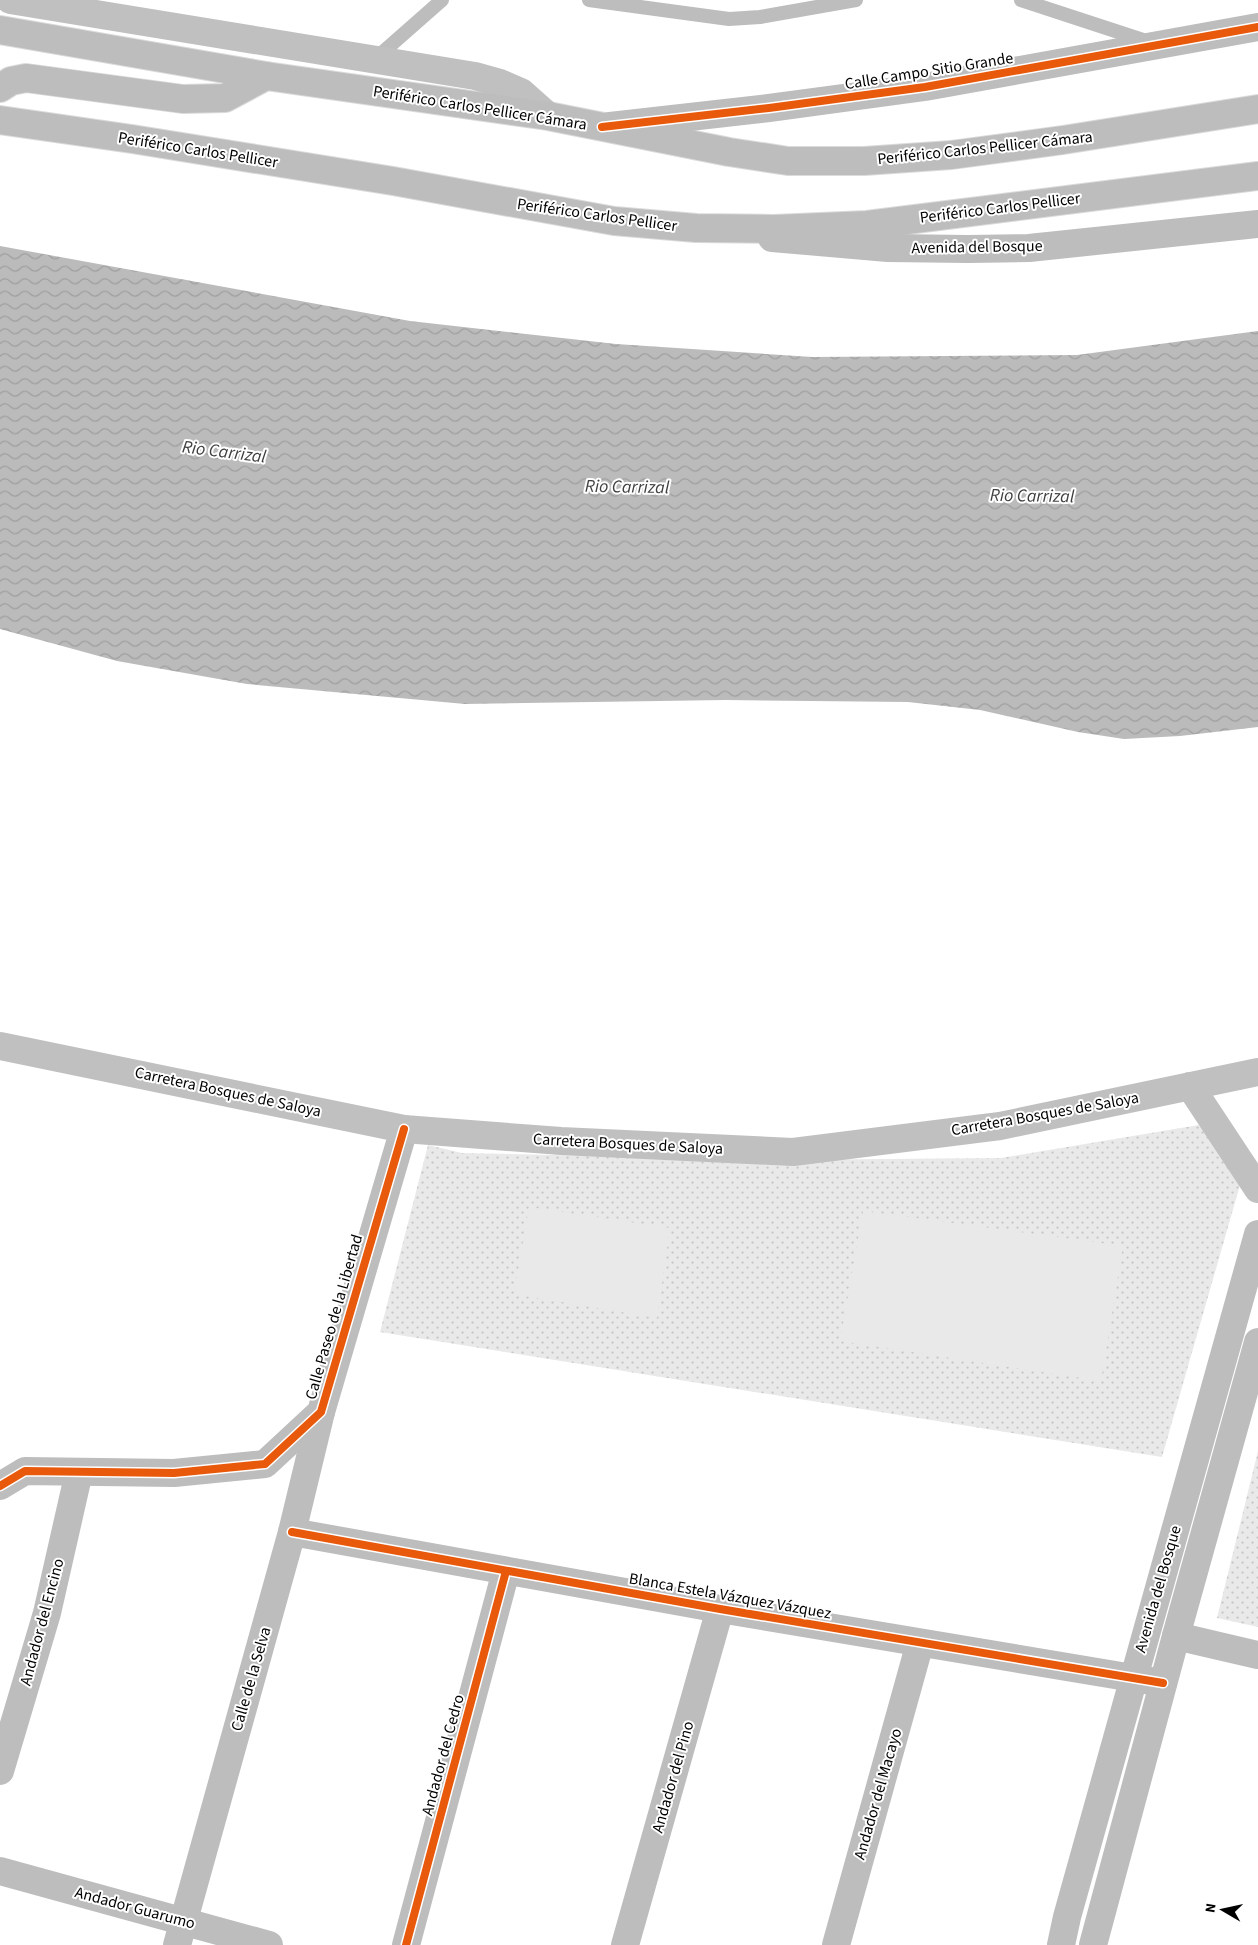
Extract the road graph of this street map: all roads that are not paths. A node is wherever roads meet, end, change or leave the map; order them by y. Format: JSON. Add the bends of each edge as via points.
{"nodes":[{"id":1,"x":10,"y":0,"type":"edge"},
{"id":2,"x":442,"y":0,"type":"edge"},
{"id":3,"x":588,"y":0,"type":"edge"},
{"id":4,"x":856,"y":0,"type":"edge"},
{"id":5,"x":1021,"y":0,"type":"edge"},
{"id":6,"x":1258,"y":18,"type":"edge"},
{"id":7,"x":1258,"y":27,"type":"edge"},
{"id":8,"x":0,"y":30,"type":"edge"},
{"id":9,"x":1229,"y":33,"type":"junction"},
{"id":10,"x":1158,"y":45,"type":"junction"},
{"id":11,"x":374,"y":60,"type":"junction"},
{"id":12,"x":266,"y":76,"type":"junction"},
{"id":13,"x":0,"y":88,"type":"edge"},
{"id":14,"x":1258,"y":109,"type":"edge"},
{"id":15,"x":548,"y":116,"type":"junction"},
{"id":16,"x":0,"y":120,"type":"edge"},
{"id":17,"x":602,"y":127,"type":"junction"},
{"id":18,"x":1258,"y":176,"type":"edge"},
{"id":19,"x":1258,"y":224,"type":"edge"},
{"id":20,"x":696,"y":228,"type":"junction"},
{"id":21,"x":0,"y":1046,"type":"edge"},
{"id":22,"x":1258,"y":1072,"type":"edge"},
{"id":23,"x":1190,"y":1086,"type":"junction"},
{"id":24,"x":404,"y":1129,"type":"junction"},
{"id":25,"x":1258,"y":1189,"type":"edge"},
{"id":26,"x":1258,"y":1234,"type":"edge"},
{"id":27,"x":1258,"y":1342,"type":"edge"},
{"id":28,"x":321,"y":1412,"type":"junction"},
{"id":29,"x":79,"y":1472,"type":"junction"},
{"id":30,"x":0,"y":1486,"type":"edge"},
{"id":31,"x":292,"y":1532,"type":"junction"},
{"id":32,"x":506,"y":1571,"type":"junction"},
{"id":33,"x":720,"y":1609,"type":"junction"},
{"id":34,"x":1176,"y":1636,"type":"junction"},
{"id":35,"x":920,"y":1643,"type":"junction"},
{"id":36,"x":1258,"y":1655,"type":"edge"},
{"id":37,"x":1134,"y":1678,"type":"junction"},
{"id":38,"x":1163,"y":1683,"type":"junction"},
{"id":39,"x":0,"y":1771,"type":"edge"},
{"id":40,"x":0,"y":1871,"type":"edge"},
{"id":41,"x":180,"y":1933,"type":"edge"},
{"id":42,"x":270,"y":1945,"type":"edge"},
{"id":43,"x":406,"y":1945,"type":"edge"},
{"id":44,"x":625,"y":1945,"type":"edge"},
{"id":45,"x":836,"y":1945,"type":"edge"},
{"id":46,"x":1061,"y":1945,"type":"edge"},
{"id":47,"x":1093,"y":1945,"type":"edge"}],
"edges":[{"from":1,"to":11,"type":"main road"},
{"from":2,"to":11,"type":"lane"},
{"from":3,"to":4,"type":"lane","via":[[729,19],[760,17]]},
{"from":5,"to":10,"type":"lane"},
{"from":6,"to":9,"type":"street"},
{"from":7,"to":9,"type":"street","name":"Calle Campo Sitio Grande"},
{"from":8,"to":12,"type":"street","name":"Periférico Carlos Pellicer Cámara"},
{"from":9,"to":10,"type":"street","name":"Calle Campo Sitio Grande"},
{"from":10,"to":17,"type":"street","name":"Calle Campo Sitio Grande","via":[[925,87]]},
{"from":11,"to":15,"type":"main road","via":[[476,76],[500,83],[521,92]]},
{"from":12,"to":13,"type":"street","via":[[225,98],[203,99],[26,78],[11,80]]},
{"from":12,"to":15,"type":"street","name":"Periférico Carlos Pellicer Cámara"},
{"from":14,"to":17,"type":"street","name":"Periférico Carlos Pellicer Cámara","via":[[1035,144],[951,155],[864,161],[788,161]]},
{"from":15,"to":17,"type":"street","name":"Periférico Carlos Pellicer Cámara"},
{"from":16,"to":20,"type":"street","name":"Periférico Carlos Pellicer","via":[[132,138],[614,221]]},
{"from":18,"to":20,"type":"street","name":"Periférico Carlos Pellicer","via":[[867,225]]},
{"from":19,"to":20,"type":"street","name":"Avenida del Bosque","via":[[1029,248],[968,250],[888,248]]},
{"from":21,"to":24,"type":"main road","name":"Carretera Bosques de Saloya"},
{"from":22,"to":23,"type":"main road","name":"Carretera Bosques de Saloya"},
{"from":23,"to":24,"type":"main road","name":"Carretera Bosques de Saloya","via":[[1000,1126],[793,1152],[561,1141]]},
{"from":23,"to":25,"type":"main road"},
{"from":24,"to":28,"type":"street","name":"Calle Paseo de la Libertad"},
{"from":26,"to":37,"type":"street","name":"Avenida del Bosque"},
{"from":27,"to":34,"type":"street","name":"Avenida del Bosque"},
{"from":28,"to":29,"type":"street","name":"Calle Paseo de la Libertad","via":[[265,1464],[174,1472]]},
{"from":28,"to":31,"type":"street","name":"Calle de la Selva"},
{"from":29,"to":30,"type":"street","name":"Calle Paseo de la Libertad","via":[[26,1471]]},
{"from":29,"to":39,"type":"street","name":"Andador del Encino","via":[[47,1613]]},
{"from":31,"to":32,"type":"street","name":"Blanca Estela Vázquez Vázquez"},
{"from":31,"to":41,"type":"street","name":"Calle de la Selva"},
{"from":32,"to":33,"type":"street","name":"Blanca Estela Vázquez Vázquez"},
{"from":32,"to":43,"type":"street","name":"Andador del Cedro"},
{"from":33,"to":35,"type":"street","name":"Blanca Estela Vázquez Vázquez"},
{"from":33,"to":44,"type":"street","name":"Andador del Pino"},
{"from":34,"to":36,"type":"street"},
{"from":34,"to":38,"type":"street","name":"Avenida del Bosque"},
{"from":35,"to":37,"type":"street","name":"Blanca Estela Vázquez Vázquez"},
{"from":35,"to":45,"type":"street","name":"Andador del Macayo"},
{"from":37,"to":38,"type":"street","name":"Blanca Estela Vázquez Vázquez"},
{"from":37,"to":46,"type":"street","name":"Avenida del Bosque"},
{"from":38,"to":47,"type":"street","name":"Avenida del Bosque"},
{"from":40,"to":41,"type":"street","name":"Andador Guarumo"},
{"from":41,"to":42,"type":"street","name":"Andador Guarumo"}]}
